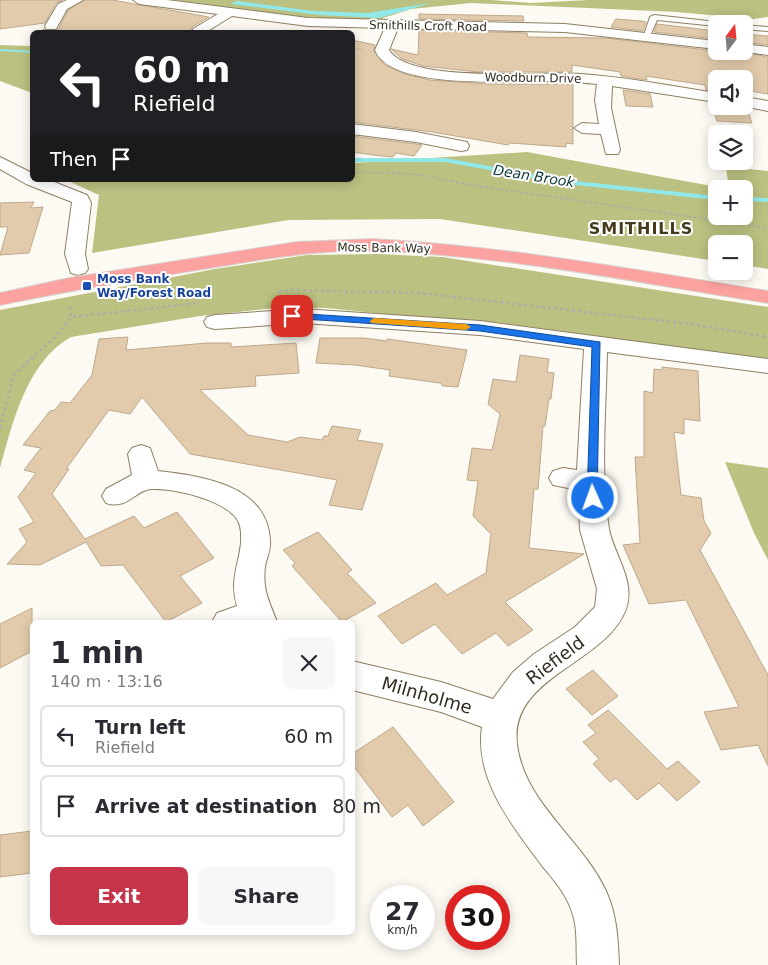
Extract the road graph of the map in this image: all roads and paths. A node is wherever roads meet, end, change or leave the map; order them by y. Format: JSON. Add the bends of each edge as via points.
{"nodes":[{"id":1,"x":77,"y":0,"type":"edge"},
{"id":2,"x":139,"y":0,"type":"edge"},
{"id":3,"x":230,"y":12,"type":"junction"},
{"id":4,"x":38,"y":21,"type":"dead end"},
{"id":5,"x":708,"y":23,"type":"edge"},
{"id":6,"x":392,"y":26,"type":"junction"},
{"id":7,"x":753,"y":28,"type":"edge"},
{"id":8,"x":765,"y":29,"type":"dead end"},
{"id":9,"x":201,"y":30,"type":"edge"},
{"id":10,"x":646,"y":36,"type":"junction"},
{"id":11,"x":708,"y":44,"type":"edge"},
{"id":12,"x":753,"y":49,"type":"edge"},
{"id":13,"x":768,"y":51,"type":"edge"},
{"id":14,"x":605,"y":81,"type":"junction"},
{"id":15,"x":708,"y":97,"type":"edge"},
{"id":16,"x":753,"y":104,"type":"edge"},
{"id":17,"x":768,"y":106,"type":"edge"},
{"id":18,"x":582,"y":128,"type":"dead end"},
{"id":19,"x":608,"y":129,"type":"junction"},
{"id":20,"x":355,"y":130,"type":"edge"},
{"id":21,"x":452,"y":146,"type":"dead end"},
{"id":22,"x":612,"y":150,"type":"dead end"},
{"id":23,"x":0,"y":162,"type":"edge"},
{"id":24,"x":355,"y":172,"type":"edge"},
{"id":25,"x":30,"y":178,"type":"edge"},
{"id":26,"x":38,"y":182,"type":"edge"},
{"id":27,"x":768,"y":228,"type":"edge"},
{"id":28,"x":78,"y":269,"type":"junction"},
{"id":29,"x":0,"y":284,"type":"edge"},
{"id":30,"x":768,"y":285,"type":"edge"},
{"id":31,"x":768,"y":298,"type":"edge"},
{"id":32,"x":0,"y":299,"type":"edge"},
{"id":33,"x":71,"y":318,"type":"dead end"},
{"id":34,"x":215,"y":322,"type":"dead end"},
{"id":35,"x":596,"y":344,"type":"junction"},
{"id":36,"x":768,"y":366,"type":"edge"},
{"id":37,"x":0,"y":428,"type":"edge"},
{"id":38,"x":116,"y":496,"type":"dead end"},
{"id":39,"x":249,"y":620,"type":"edge"},
{"id":40,"x":355,"y":677,"type":"edge"},
{"id":41,"x":501,"y":718,"type":"junction"},
{"id":42,"x":598,"y":965,"type":"edge"}],
"edges":[{"from":1,"to":4,"type":"street","via":[[62,7],[52,23]]},
{"from":2,"to":3,"type":"street","name":"Smithills Croft Road"},
{"from":3,"to":6,"type":"street","name":"Smithills Croft Road","via":[[308,22]]},
{"from":3,"to":9,"type":"street"},
{"from":5,"to":10,"type":"lane","via":[[654,17]]},
{"from":6,"to":10,"type":"street","name":"Smithills Croft Road","via":[[565,28]]},
{"from":6,"to":14,"type":"street","name":"Woodburn Drive","via":[[382,50],[384,55],[415,69],[452,76]]},
{"from":7,"to":8,"type":"lane"},
{"from":10,"to":11,"type":"street","name":"Smithills Croft Road"},
{"from":12,"to":13,"type":"street"},
{"from":14,"to":15,"type":"street","name":"Woodburn Drive"},
{"from":14,"to":19,"type":"street","via":[[601,97]]},
{"from":16,"to":17,"type":"street"},
{"from":18,"to":19,"type":"street"},
{"from":19,"to":22,"type":"street"},
{"from":20,"to":21,"type":"street"},
{"from":23,"to":25,"type":"street"},
{"from":24,"to":27,"type":"path","via":[[416,174],[477,186]]},
{"from":26,"to":28,"type":"street","via":[[82,202],[75,254]]},
{"from":28,"to":29,"type":"highway","name":"Moss Bank Way"},
{"from":28,"to":30,"type":"highway","name":"Moss Bank Way","via":[[286,236],[369,233],[450,237]]},
{"from":31,"to":32,"type":"highway","name":"Moss Bank Way","via":[[534,260],[448,249],[372,245],[297,248],[68,284]]},
{"from":33,"to":37,"type":"path","via":[[14,375]]},
{"from":34,"to":35,"type":"street","via":[[260,324],[322,316],[480,328]]},
{"from":35,"to":36,"type":"street"},
{"from":35,"to":41,"type":"street","name":"Riefield","via":[[577,480],[598,546],[612,576],[610,609],[602,622],[582,640],[528,678],[513,694]]},
{"from":38,"to":39,"type":"street","via":[[144,467],[230,498],[246,510],[254,525],[256,543],[247,580]]},
{"from":40,"to":41,"type":"street","name":"Milnholme","via":[[441,696]]},
{"from":41,"to":42,"type":"street","name":"Riefield","via":[[498,742],[512,790],[578,881],[592,907]]}]}
